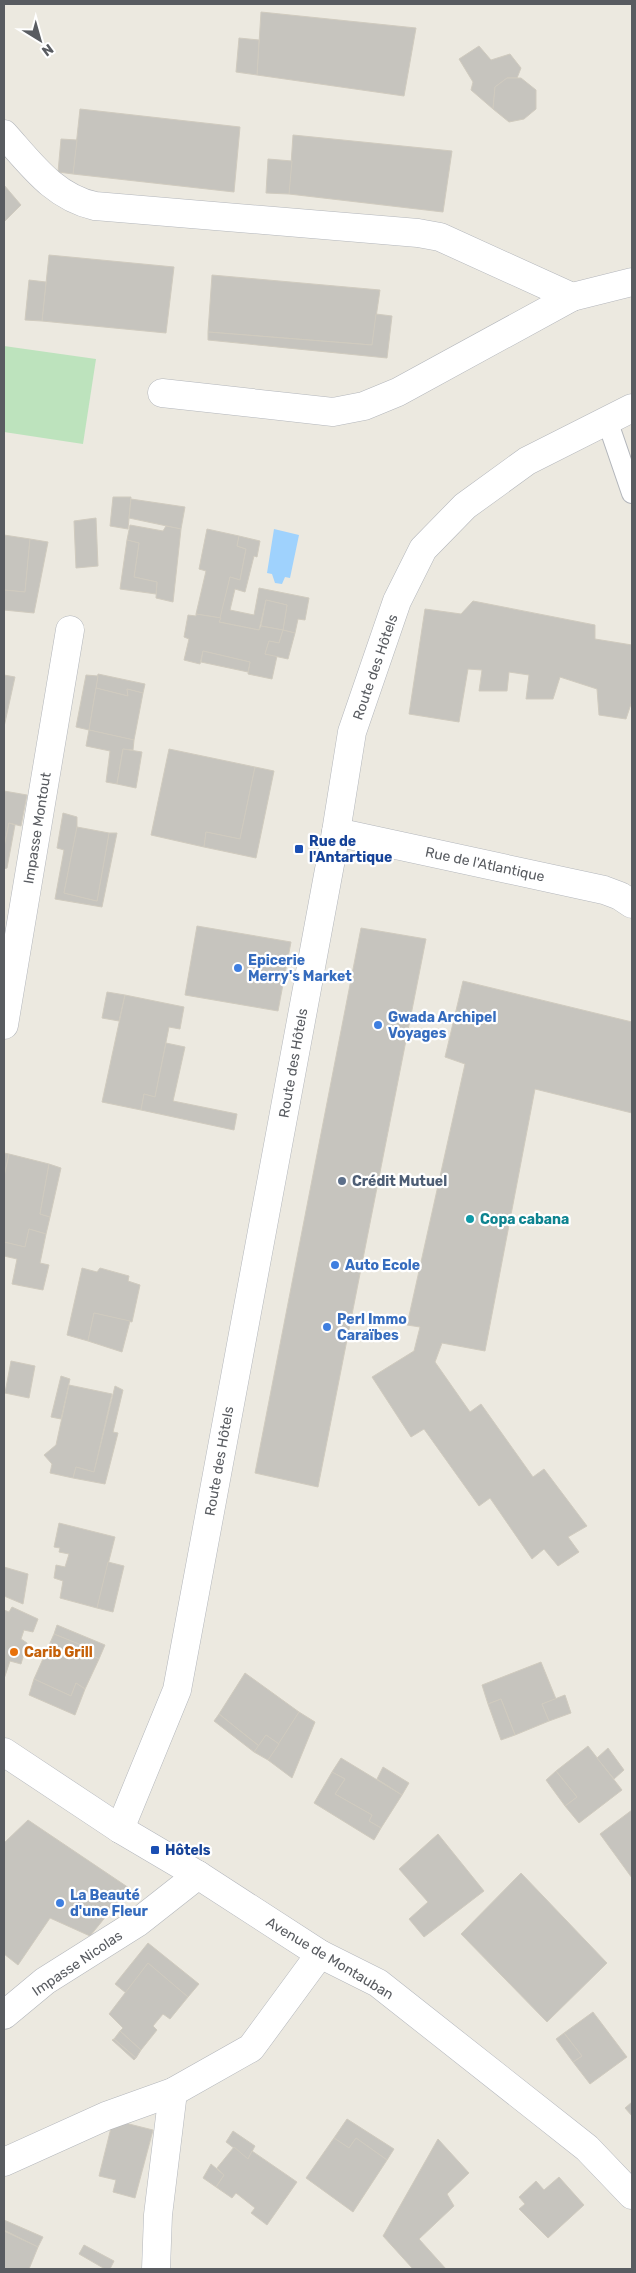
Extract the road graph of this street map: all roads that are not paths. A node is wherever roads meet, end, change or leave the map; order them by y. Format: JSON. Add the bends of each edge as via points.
{"nodes":[{"id":1,"x":4,"y":134,"type":"edge"},
{"id":2,"x":632,"y":282,"type":"edge"},
{"id":3,"x":572,"y":297,"type":"junction"},
{"id":4,"x":162,"y":393,"type":"dead end"},
{"id":5,"x":632,"y":408,"type":"edge"},
{"id":6,"x":607,"y":420,"type":"junction"},
{"id":7,"x":632,"y":493,"type":"edge"},
{"id":8,"x":70,"y":630,"type":"dead end"},
{"id":9,"x":336,"y":832,"type":"junction"},
{"id":10,"x":632,"y":904,"type":"edge"},
{"id":11,"x":4,"y":1025,"type":"edge"},
{"id":12,"x":4,"y":1752,"type":"edge"},
{"id":13,"x":120,"y":1828,"type":"junction"},
{"id":14,"x":198,"y":1875,"type":"junction"},
{"id":15,"x":320,"y":1954,"type":"junction"},
{"id":16,"x":4,"y":2015,"type":"edge"},
{"id":17,"x":173,"y":2092,"type":"junction"},
{"id":18,"x":4,"y":2162,"type":"edge"},
{"id":19,"x":632,"y":2196,"type":"edge"},
{"id":20,"x":156,"y":2269,"type":"edge"}],
"edges":[{"from":1,"to":3,"type":"street","via":[[49,184],[78,202],[440,237]]},
{"from":2,"to":3,"type":"street"},
{"from":3,"to":4,"type":"street","via":[[398,392],[364,406],[333,412]]},
{"from":5,"to":6,"type":"street","name":"Route des Hôtels"},
{"from":6,"to":7,"type":"lane"},
{"from":6,"to":9,"type":"street","name":"Route des Hôtels","via":[[527,461],[465,506],[423,549],[398,601],[352,732]]},
{"from":8,"to":11,"type":"street","name":"Impasse Montout"},
{"from":9,"to":10,"type":"street","name":"Rue de l'Atlantique","via":[[604,890]]},
{"from":9,"to":13,"type":"street","name":"Route des Hôtels","via":[[177,1690]]},
{"from":12,"to":13,"type":"street","name":"Avenue de Montauban"},
{"from":13,"to":14,"type":"street","name":"Avenue de Montauban"},
{"from":14,"to":15,"type":"street","name":"Avenue de Montauban"},
{"from":14,"to":16,"type":"street","name":"Impasse Nicolas","via":[[137,1922],[45,1981]]},
{"from":15,"to":17,"type":"street","via":[[251,2048]]},
{"from":15,"to":19,"type":"street","name":"Avenue de Montauban","via":[[378,1983],[586,2148]]},
{"from":17,"to":18,"type":"street","via":[[106,2116]]},
{"from":17,"to":20,"type":"street","via":[[158,2215]]}]}
